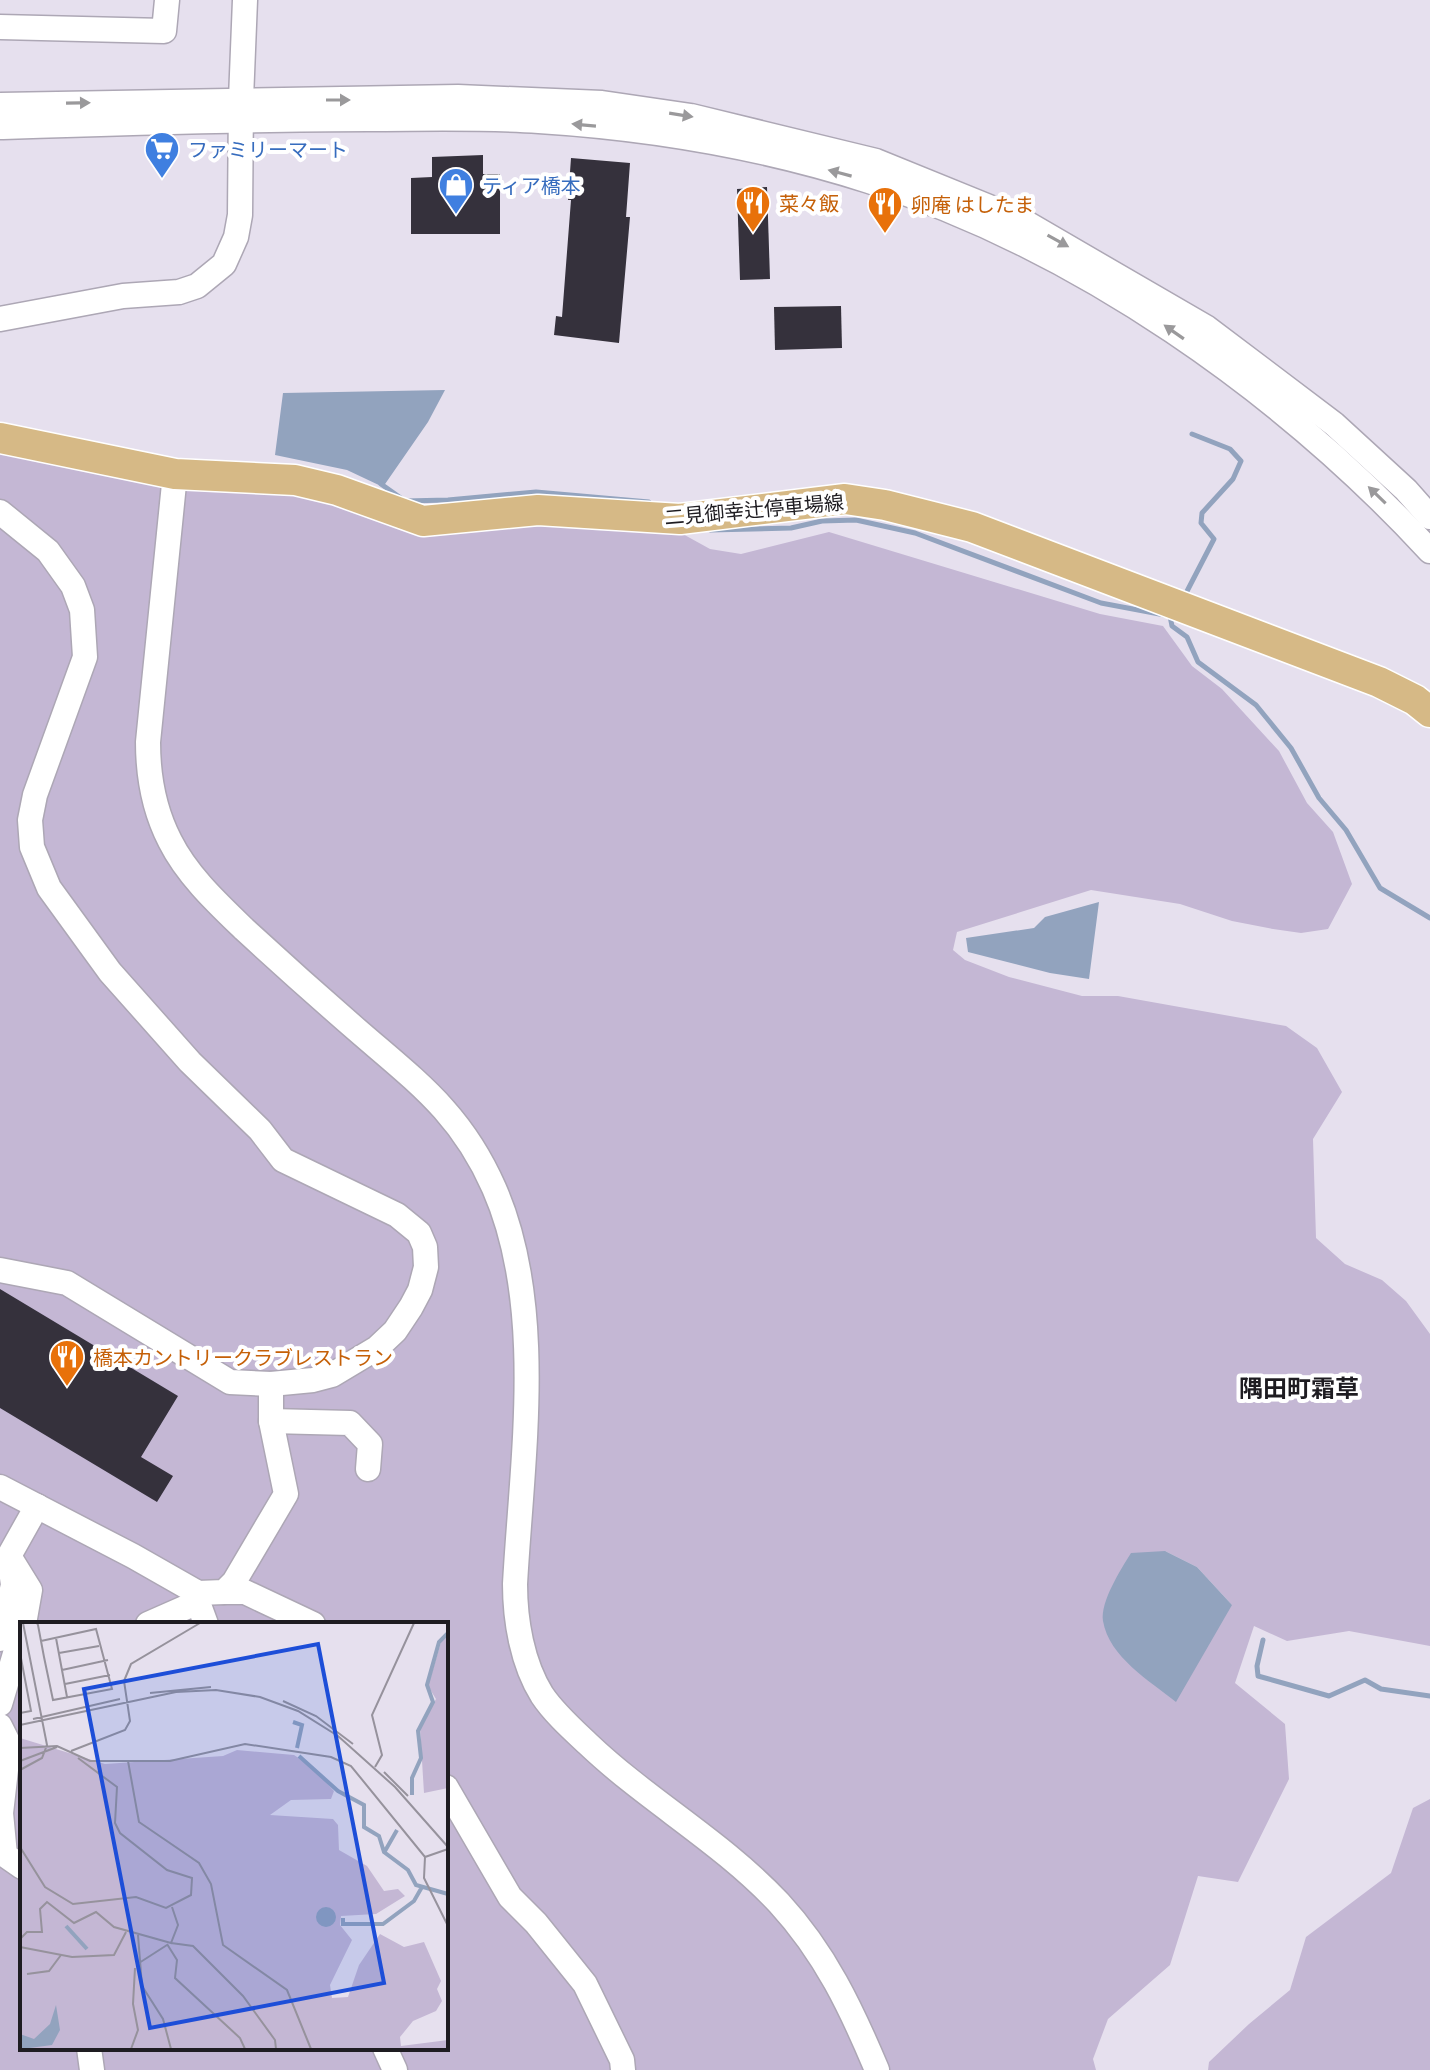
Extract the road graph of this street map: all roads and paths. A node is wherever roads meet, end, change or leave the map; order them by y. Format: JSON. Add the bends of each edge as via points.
{"nodes":[{"id":1,"x":167,"y":0,"type":"edge"},
{"id":2,"x":245,"y":0,"type":"edge"},
{"id":3,"x":0,"y":27,"type":"edge"},
{"id":4,"x":0,"y":105,"type":"edge"},
{"id":5,"x":241,"y":109,"type":"junction"},
{"id":6,"x":0,"y":127,"type":"edge"},
{"id":7,"x":0,"y":319,"type":"edge"},
{"id":8,"x":0,"y":438,"type":"edge"},
{"id":9,"x":175,"y":474,"type":"junction"},
{"id":10,"x":0,"y":512,"type":"edge"},
{"id":11,"x":1430,"y":517,"type":"edge"},
{"id":12,"x":1430,"y":551,"type":"edge"},
{"id":13,"x":1430,"y":712,"type":"edge"},
{"id":14,"x":0,"y":1270,"type":"edge"},
{"id":15,"x":271,"y":1384,"type":"junction"},
{"id":16,"x":271,"y":1421,"type":"junction"},
{"id":17,"x":368,"y":1469,"type":"dead end"},
{"id":18,"x":0,"y":1487,"type":"edge"},
{"id":19,"x":37,"y":1506,"type":"junction"},
{"id":20,"x":4,"y":1552,"type":"edge"},
{"id":21,"x":224,"y":1592,"type":"junction"},
{"id":22,"x":201,"y":1606,"type":"edge"},
{"id":23,"x":24,"y":1622,"type":"edge"},
{"id":24,"x":154,"y":1622,"type":"edge"},
{"id":25,"x":309,"y":1622,"type":"edge"},
{"id":26,"x":0,"y":1639,"type":"edge"},
{"id":27,"x":20,"y":1644,"type":"edge"},
{"id":28,"x":16,"y":1671,"type":"edge"},
{"id":29,"x":0,"y":1704,"type":"edge"},
{"id":30,"x":0,"y":1726,"type":"edge"},
{"id":31,"x":448,"y":1790,"type":"edge"},
{"id":32,"x":20,"y":1866,"type":"edge"},
{"id":33,"x":89,"y":2050,"type":"edge"},
{"id":34,"x":386,"y":2050,"type":"edge"},
{"id":35,"x":92,"y":2070,"type":"edge"},
{"id":36,"x":395,"y":2070,"type":"edge"},
{"id":37,"x":623,"y":2070,"type":"edge"},
{"id":38,"x":877,"y":2070,"type":"edge"}],
"edges":[{"from":1,"to":3,"type":"street","via":[[164,31]]},
{"from":2,"to":5,"type":"street"},
{"from":4,"to":5,"type":"street","one_way":true},
{"from":5,"to":6,"type":"street"},
{"from":5,"to":7,"type":"street","via":[[236,237],[224,264],[209,278],[179,292],[123,296]]},
{"from":5,"to":11,"type":"street","one_way":true,"via":[[458,97],[602,103],[691,116],[876,161],[1021,220],[1207,328],[1334,424]]},
{"from":12,"to":5,"type":"street","one_way":true,"via":[[1305,430],[1162,324],[1025,245],[870,181],[774,155],[590,126]]},
{"from":8,"to":9,"type":"main road","name":"二見御幸辻停車場線"},
{"from":9,"to":13,"type":"main road","name":"二見御幸辻停車場線","via":[[295,480],[423,521],[538,510],[680,519],[845,499],[885,505],[972,527],[1379,682]]},
{"from":9,"to":38,"type":"street","via":[[148,742],[155,805],[170,842],[213,899],[432,1094],[461,1129],[495,1191],[523,1290],[527,1366],[515,1607],[528,1665],[543,1695],[576,1733],[779,1904],[818,1951],[850,2005]]},
{"from":10,"to":15,"type":"street","via":[[48,551],[73,586],[82,610],[85,657],[30,820],[32,847],[49,888],[110,972],[283,1160],[397,1215],[419,1233],[425,1247],[420,1290],[395,1331],[377,1348],[332,1375]]},
{"from":14,"to":15,"type":"street","via":[[67,1283],[230,1382]]},
{"from":15,"to":16,"type":"street"},
{"from":16,"to":17,"type":"street","via":[[350,1423],[370,1444]]},
{"from":16,"to":21,"type":"street","via":[[286,1494]]},
{"from":18,"to":19,"type":"street"},
{"from":19,"to":20,"type":"street"},
{"from":19,"to":22,"type":"street"},
{"from":20,"to":23,"type":"street","via":[[30,1590]]},
{"from":20,"to":26,"type":"street","via":[[13,1585]]},
{"from":21,"to":22,"type":"street"},
{"from":21,"to":25,"type":"street","via":[[245,1592]]},
{"from":22,"to":24,"type":"street"},
{"from":27,"to":28,"type":"street"},
{"from":28,"to":29,"type":"street"},
{"from":30,"to":32,"type":"street","via":[[9,1744],[1,1813],[5,1855]]},
{"from":31,"to":37,"type":"street","via":[[510,1897],[585,1984]]},
{"from":33,"to":35,"type":"street"},
{"from":34,"to":36,"type":"street"}]}
